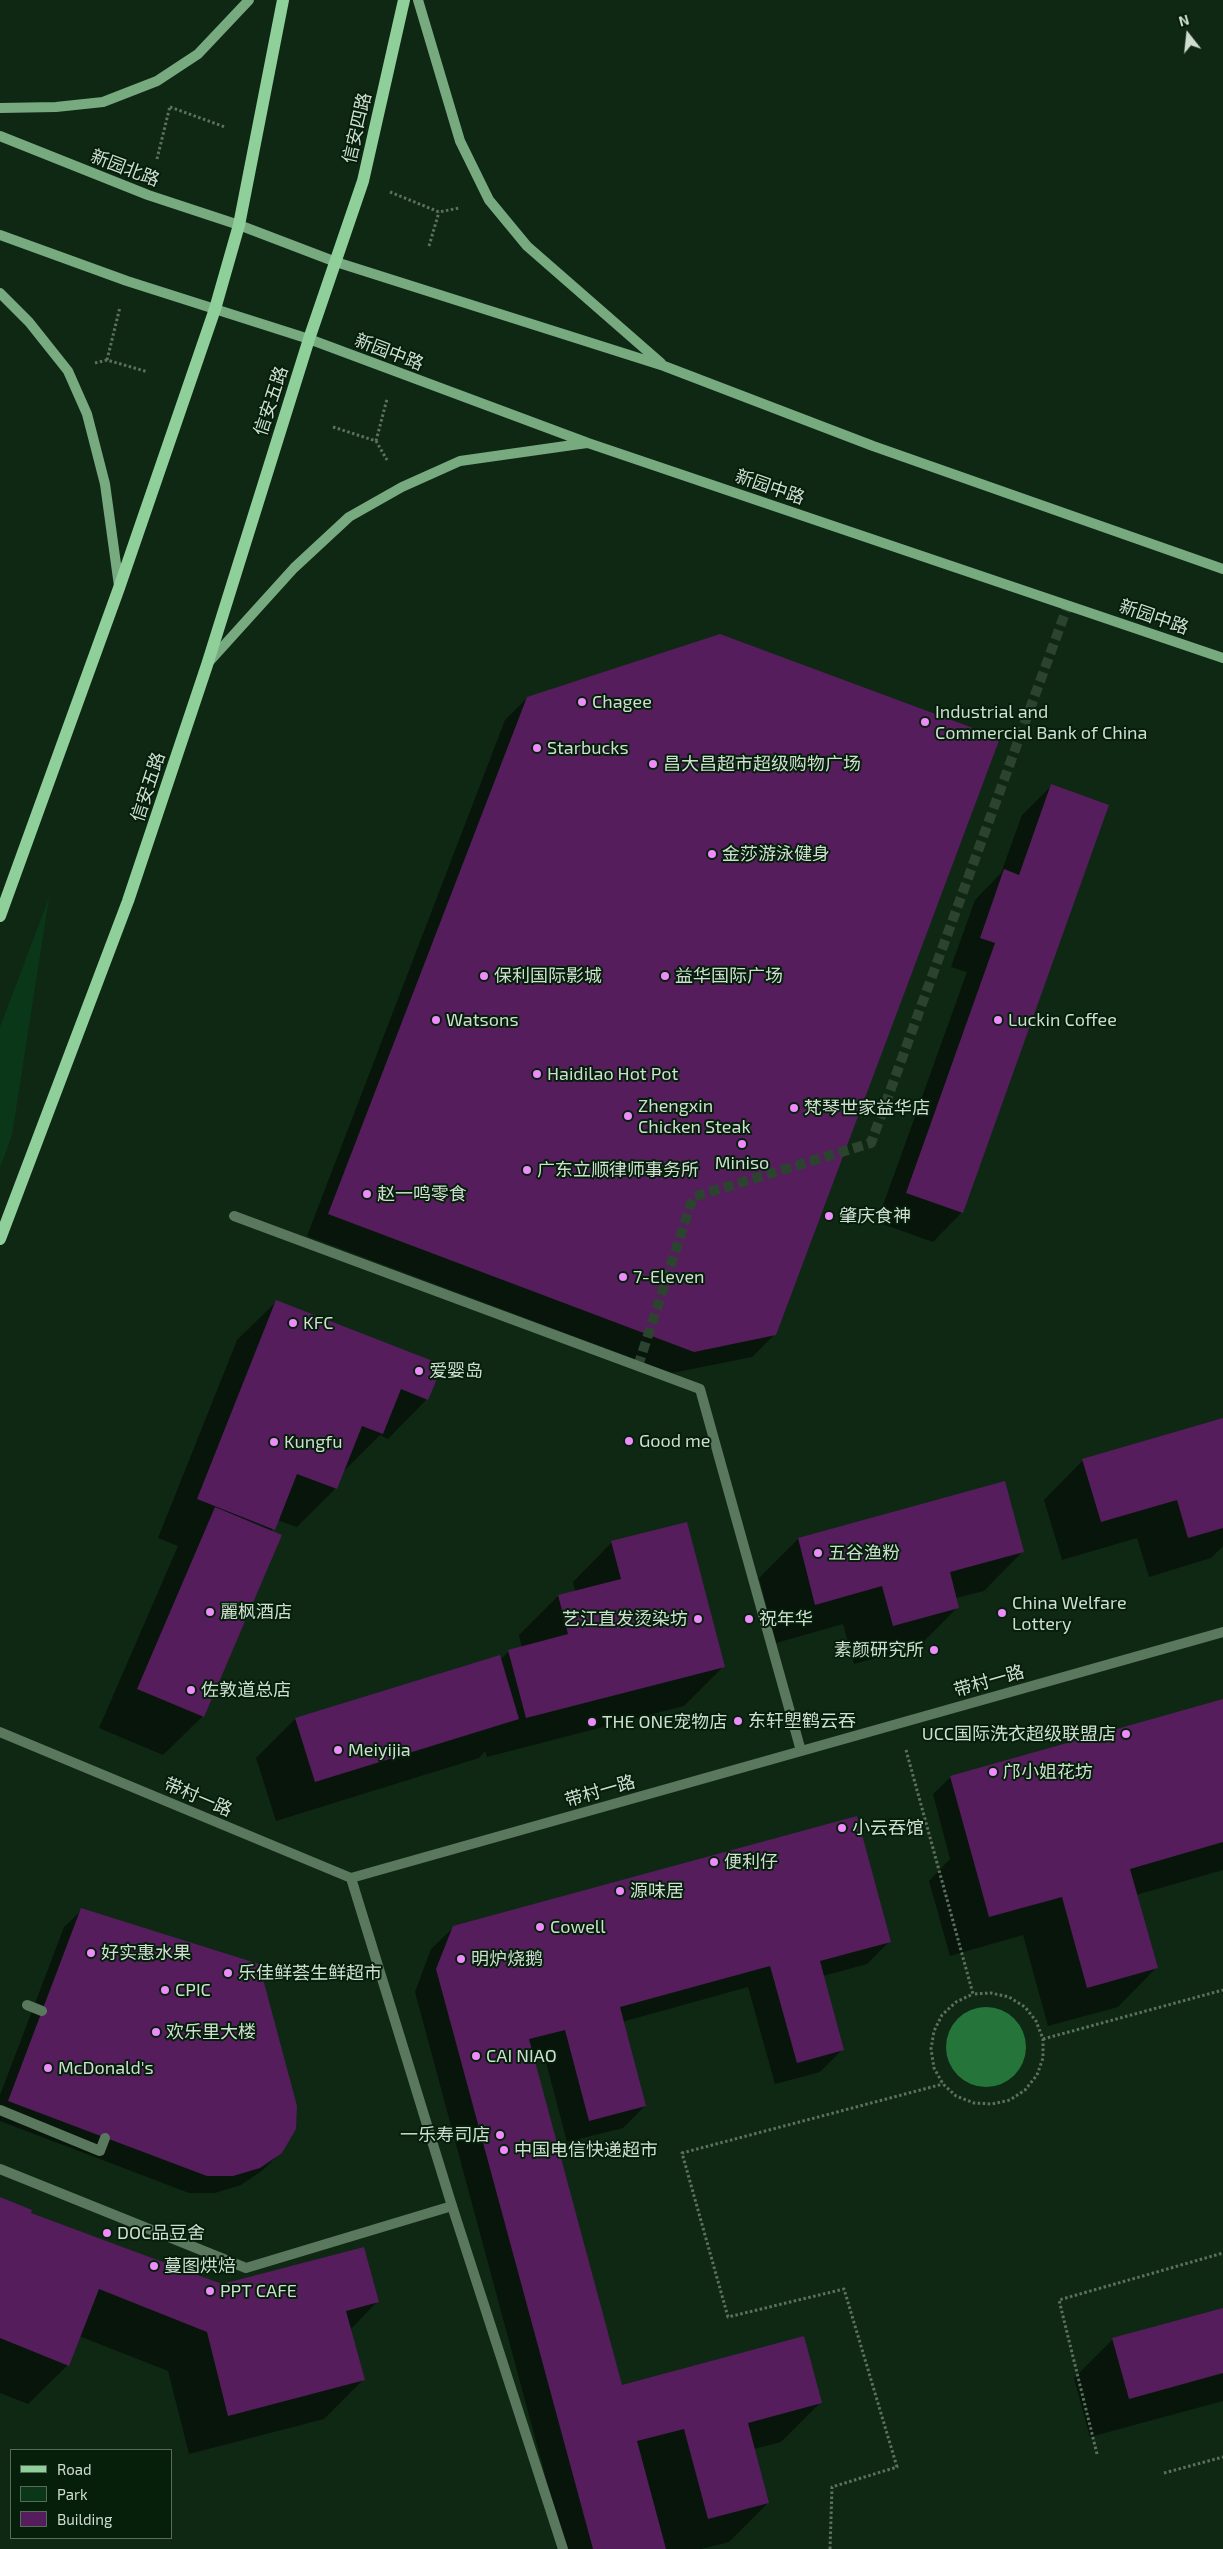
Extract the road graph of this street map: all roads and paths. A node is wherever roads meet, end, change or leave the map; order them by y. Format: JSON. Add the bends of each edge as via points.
{"nodes":[{"id":1,"x":250,"y":0,"type":"edge"},
{"id":2,"x":283,"y":0,"type":"edge"},
{"id":3,"x":404,"y":0,"type":"edge"},
{"id":4,"x":418,"y":0,"type":"edge"},
{"id":5,"x":0,"y":108,"type":"edge"},
{"id":6,"x":225,"y":128,"type":"dead end"},
{"id":7,"x":0,"y":136,"type":"edge"},
{"id":8,"x":157,"y":159,"type":"dead end"},
{"id":9,"x":390,"y":192,"type":"dead end"},
{"id":10,"x":458,"y":208,"type":"dead end"},
{"id":11,"x":439,"y":212,"type":"junction"},
{"id":12,"x":239,"y":224,"type":"junction"},
{"id":13,"x":0,"y":235,"type":"edge"},
{"id":14,"x":429,"y":246,"type":"dead end"},
{"id":15,"x":336,"y":262,"type":"junction"},
{"id":16,"x":0,"y":293,"type":"edge"},
{"id":17,"x":121,"y":304,"type":"dead end"},
{"id":18,"x":215,"y":309,"type":"junction"},
{"id":19,"x":309,"y":339,"type":"junction"},
{"id":20,"x":107,"y":360,"type":"junction"},
{"id":21,"x":87,"y":366,"type":"dead end"},
{"id":22,"x":664,"y":366,"type":"junction"},
{"id":23,"x":148,"y":372,"type":"dead end"},
{"id":24,"x":387,"y":398,"type":"dead end"},
{"id":25,"x":333,"y":427,"type":"dead end"},
{"id":26,"x":376,"y":441,"type":"junction"},
{"id":27,"x":588,"y":443,"type":"junction"},
{"id":28,"x":387,"y":460,"type":"dead end"},
{"id":29,"x":1223,"y":569,"type":"edge"},
{"id":30,"x":119,"y":588,"type":"junction"},
{"id":31,"x":1223,"y":658,"type":"edge"},
{"id":32,"x":207,"y":664,"type":"junction"},
{"id":33,"x":0,"y":916,"type":"edge"},
{"id":34,"x":234,"y":1216,"type":"dead end"},
{"id":35,"x":0,"y":1239,"type":"edge"},
{"id":36,"x":1223,"y":1632,"type":"edge"},
{"id":37,"x":899,"y":1723,"type":"junction"},
{"id":38,"x":0,"y":1732,"type":"edge"},
{"id":39,"x":801,"y":1751,"type":"junction"},
{"id":40,"x":351,"y":1878,"type":"junction"},
{"id":41,"x":1223,"y":1990,"type":"edge"},
{"id":42,"x":973,"y":1994,"type":"junction"},
{"id":43,"x":27,"y":2005,"type":"dead end"},
{"id":44,"x":42,"y":2011,"type":"dead end"},
{"id":45,"x":1043,"y":2039,"type":"junction"},
{"id":46,"x":943,"y":2084,"type":"junction"},
{"id":47,"x":0,"y":2110,"type":"edge"},
{"id":48,"x":106,"y":2138,"type":"dead end"},
{"id":49,"x":0,"y":2169,"type":"edge"},
{"id":50,"x":452,"y":2206,"type":"junction"},
{"id":51,"x":1223,"y":2253,"type":"edge"},
{"id":52,"x":1097,"y":2454,"type":"dead end"},
{"id":53,"x":1223,"y":2457,"type":"edge"},
{"id":54,"x":1164,"y":2473,"type":"dead end"},
{"id":55,"x":563,"y":2549,"type":"edge"},
{"id":56,"x":830,"y":2549,"type":"edge"}],
"edges":[{"from":1,"to":5,"type":"main road","via":[[198,54],[157,81],[103,102]]},
{"from":2,"to":12,"type":"main road"},
{"from":3,"to":15,"type":"main road","name":"信安四路","via":[[363,181]]},
{"from":4,"to":22,"type":"main road","via":[[460,141],[489,200],[527,246]]},
{"from":6,"to":8,"type":"path","via":[[170,107]]},
{"from":7,"to":12,"type":"main road","name":"新园北路","via":[[148,195]]},
{"from":9,"to":11,"type":"path"},
{"from":10,"to":11,"type":"path"},
{"from":11,"to":14,"type":"path"},
{"from":12,"to":15,"type":"main road","name":"新园北路"},
{"from":12,"to":18,"type":"main road"},
{"from":13,"to":18,"type":"main road"},
{"from":15,"to":19,"type":"main road","name":"信安四路"},
{"from":15,"to":22,"type":"main road"},
{"from":16,"to":30,"type":"main road","via":[[29,322],[68,371],[87,414],[105,484]]},
{"from":17,"to":20,"type":"path"},
{"from":18,"to":19,"type":"main road","name":"新园中路"},
{"from":18,"to":30,"type":"main road"},
{"from":19,"to":27,"type":"main road","name":"新园中路"},
{"from":19,"to":32,"type":"main road","name":"信安五路"},
{"from":20,"to":21,"type":"path"},
{"from":20,"to":23,"type":"path"},
{"from":22,"to":29,"type":"main road","via":[[873,446]]},
{"from":24,"to":26,"type":"path"},
{"from":25,"to":26,"type":"path"},
{"from":26,"to":28,"type":"path"},
{"from":27,"to":31,"type":"main road","name":"新园中路"},
{"from":27,"to":32,"type":"main road","via":[[460,461],[402,487],[349,517],[294,568]]},
{"from":30,"to":33,"type":"main road"},
{"from":32,"to":35,"type":"main road","name":"信安五路","via":[[128,901]]},
{"from":34,"to":39,"type":"street","via":[[700,1389]]},
{"from":36,"to":37,"type":"street","name":"带村一路"},
{"from":37,"to":39,"type":"street","name":"带村一路"},
{"from":37,"to":42,"type":"path"},
{"from":38,"to":40,"type":"street","name":"带村一路"},
{"from":39,"to":40,"type":"street","name":"带村一路"},
{"from":40,"to":50,"type":"street"},
{"from":41,"to":45,"type":"path"},
{"from":42,"to":45,"type":"path","via":[[1009,1997],[1025,2007],[1036,2021]]},
{"from":42,"to":46,"type":"path","via":[[949,2008],[934,2031],[931,2050],[934,2068]]},
{"from":43,"to":44,"type":"street"},
{"from":45,"to":46,"type":"path","via":[[1043,2058],[1037,2075],[1025,2090],[1010,2100],[974,2103],[956,2096]]},
{"from":46,"to":56,"type":"path","via":[[682,2153],[728,2317],[844,2289],[897,2467],[832,2487]]},
{"from":47,"to":48,"type":"street","via":[[100,2151]]},
{"from":49,"to":50,"type":"street","via":[[246,2268]]},
{"from":50,"to":55,"type":"street"},
{"from":51,"to":52,"type":"path","via":[[1059,2300]]},
{"from":53,"to":54,"type":"path"}]}
